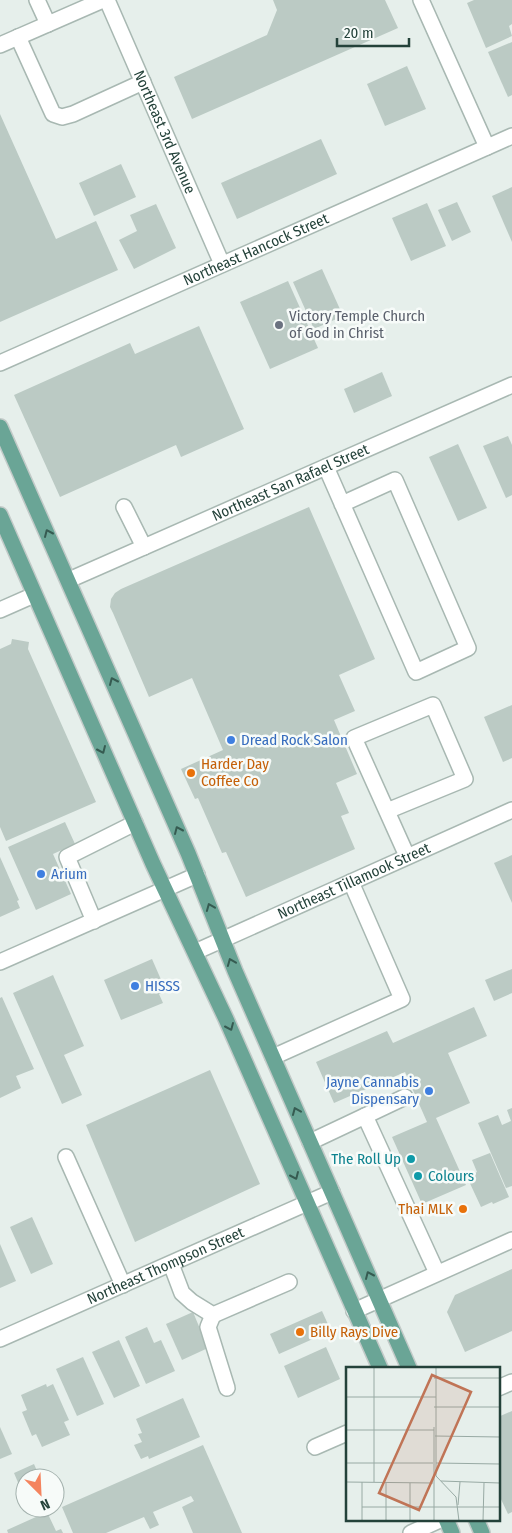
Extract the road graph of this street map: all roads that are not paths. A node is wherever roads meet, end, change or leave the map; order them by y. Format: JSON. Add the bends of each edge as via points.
{"nodes":[{"id":1,"x":38,"y":0,"type":"edge"},
{"id":2,"x":103,"y":0,"type":"edge"},
{"id":3,"x":107,"y":0,"type":"edge"},
{"id":4,"x":421,"y":0,"type":"edge"},
{"id":5,"x":48,"y":24,"type":"junction"},
{"id":6,"x":18,"y":38,"type":"junction"},
{"id":7,"x":0,"y":45,"type":"edge"},
{"id":8,"x":143,"y":82,"type":"junction"},
{"id":9,"x":512,"y":136,"type":"edge"},
{"id":10,"x":486,"y":147,"type":"junction"},
{"id":11,"x":222,"y":264,"type":"junction"},
{"id":12,"x":0,"y":363,"type":"edge"},
{"id":13,"x":512,"y":385,"type":"edge"},
{"id":14,"x":0,"y":428,"type":"edge"},
{"id":15,"x":326,"y":467,"type":"junction"},
{"id":16,"x":342,"y":504,"type":"junction"},
{"id":17,"x":124,"y":507,"type":"dead end"},
{"id":18,"x":0,"y":515,"type":"edge"},
{"id":19,"x":144,"y":547,"type":"junction"},
{"id":20,"x":69,"y":580,"type":"junction"},
{"id":21,"x":34,"y":595,"type":"junction"},
{"id":22,"x":0,"y":610,"type":"edge"},
{"id":23,"x":512,"y":810,"type":"edge"},
{"id":24,"x":387,"y":811,"type":"junction"},
{"id":25,"x":135,"y":823,"type":"junction"},
{"id":26,"x":407,"y":856,"type":"junction"},
{"id":27,"x":197,"y":875,"type":"junction"},
{"id":28,"x":350,"y":882,"type":"junction"},
{"id":29,"x":165,"y":889,"type":"junction"},
{"id":30,"x":94,"y":921,"type":"junction"},
{"id":31,"x":222,"y":939,"type":"junction"},
{"id":32,"x":195,"y":952,"type":"junction"},
{"id":33,"x":0,"y":962,"type":"edge"},
{"id":34,"x":273,"y":1057,"type":"junction"},
{"id":35,"x":405,"y":1097,"type":"dead end"},
{"id":36,"x":365,"y":1116,"type":"junction"},
{"id":37,"x":310,"y":1142,"type":"junction"},
{"id":38,"x":66,"y":1157,"type":"dead end"},
{"id":39,"x":332,"y":1192,"type":"junction"},
{"id":40,"x":308,"y":1204,"type":"junction"},
{"id":41,"x":512,"y":1240,"type":"edge"},
{"id":42,"x":171,"y":1264,"type":"junction"},
{"id":43,"x":437,"y":1273,"type":"junction"},
{"id":44,"x":289,"y":1282,"type":"dead end"},
{"id":45,"x":122,"y":1285,"type":"junction"},
{"id":46,"x":380,"y":1299,"type":"junction"},
{"id":47,"x":354,"y":1310,"type":"junction"},
{"id":48,"x":213,"y":1315,"type":"junction"},
{"id":49,"x":0,"y":1339,"type":"edge"},
{"id":50,"x":380,"y":1367,"type":"edge"},
{"id":51,"x":410,"y":1367,"type":"edge"},
{"id":52,"x":512,"y":1382,"type":"edge"},
{"id":53,"x":500,"y":1387,"type":"edge"},
{"id":54,"x":227,"y":1388,"type":"dead end"},
{"id":55,"x":346,"y":1433,"type":"edge"},
{"id":56,"x":315,"y":1447,"type":"dead end"},
{"id":57,"x":442,"y":1520,"type":"edge"},
{"id":58,"x":445,"y":1520,"type":"edge"},
{"id":59,"x":476,"y":1520,"type":"edge"},
{"id":60,"x":411,"y":1533,"type":"edge"},
{"id":61,"x":452,"y":1533,"type":"edge"},
{"id":62,"x":482,"y":1533,"type":"edge"}],
"edges":[{"from":1,"to":5,"type":"street"},
{"from":2,"to":5,"type":"street"},
{"from":3,"to":8,"type":"street","name":"Northeast 3rd Avenue"},
{"from":4,"to":10,"type":"street"},
{"from":5,"to":6,"type":"street"},
{"from":6,"to":7,"type":"street"},
{"from":6,"to":8,"type":"street","via":[[53,114],[62,117],[73,114]]},
{"from":8,"to":11,"type":"street","name":"Northeast 3rd Avenue"},
{"from":9,"to":10,"type":"street","name":"Northeast Hancock Street"},
{"from":10,"to":11,"type":"street","name":"Northeast Hancock Street"},
{"from":11,"to":12,"type":"street","name":"Northeast Hancock Street"},
{"from":13,"to":15,"type":"street","name":"Northeast San Rafael Street"},
{"from":20,"to":14,"type":"main road","one_way":true},
{"from":15,"to":16,"type":"street"},
{"from":15,"to":19,"type":"street","name":"Northeast San Rafael Street"},
{"from":16,"to":16,"type":"street","via":[[416,672],[468,648],[395,480]]},
{"from":17,"to":19,"type":"street"},
{"from":18,"to":21,"type":"main road"},
{"from":19,"to":20,"type":"street","name":"Northeast San Rafael Street"},
{"from":27,"to":20,"type":"main road","one_way":true},
{"from":21,"to":22,"type":"street"},
{"from":21,"to":25,"type":"main road","one_way":true},
{"from":23,"to":26,"type":"street","name":"Northeast Tillamook Street"},
{"from":24,"to":24,"type":"street","via":[[354,738],[433,705],[466,779]]},
{"from":24,"to":26,"type":"street"},
{"from":25,"to":29,"type":"main road"},
{"from":25,"to":30,"type":"street","via":[[66,857]]},
{"from":26,"to":28,"type":"street","name":"Northeast Tillamook Street"},
{"from":27,"to":29,"type":"street"},
{"from":31,"to":27,"type":"main road","one_way":true},
{"from":28,"to":31,"type":"street","name":"Northeast Tillamook Street"},
{"from":28,"to":34,"type":"street","via":[[402,999]]},
{"from":29,"to":30,"type":"street"},
{"from":29,"to":32,"type":"main road"},
{"from":30,"to":33,"type":"street"},
{"from":31,"to":32,"type":"street","name":"Northeast Tillamook Street"},
{"from":34,"to":31,"type":"main road","one_way":true},
{"from":32,"to":40,"type":"main road","one_way":true},
{"from":37,"to":34,"type":"main road","one_way":true},
{"from":35,"to":36,"type":"street"},
{"from":36,"to":37,"type":"street"},
{"from":36,"to":43,"type":"street"},
{"from":37,"to":39,"type":"main road"},
{"from":38,"to":45,"type":"street"},
{"from":39,"to":40,"type":"street","name":"Northeast Thompson Street"},
{"from":46,"to":39,"type":"main road","one_way":true},
{"from":40,"to":42,"type":"street","name":"Northeast Thompson Street"},
{"from":40,"to":47,"type":"main road"},
{"from":41,"to":43,"type":"street"},
{"from":42,"to":45,"type":"street","name":"Northeast Thompson Street"},
{"from":42,"to":48,"type":"street","via":[[182,1293]]},
{"from":43,"to":46,"type":"street"},
{"from":44,"to":48,"type":"street"},
{"from":45,"to":49,"type":"street","name":"Northeast Thompson Street"},
{"from":46,"to":47,"type":"street"},
{"from":46,"to":51,"type":"main road"},
{"from":47,"to":50,"type":"main road"},
{"from":48,"to":54,"type":"street","via":[[208,1327]]},
{"from":52,"to":53,"type":"street"},
{"from":55,"to":56,"type":"street"},
{"from":57,"to":60,"type":"street"},
{"from":58,"to":61,"type":"main road"},
{"from":59,"to":62,"type":"main road"}]}
